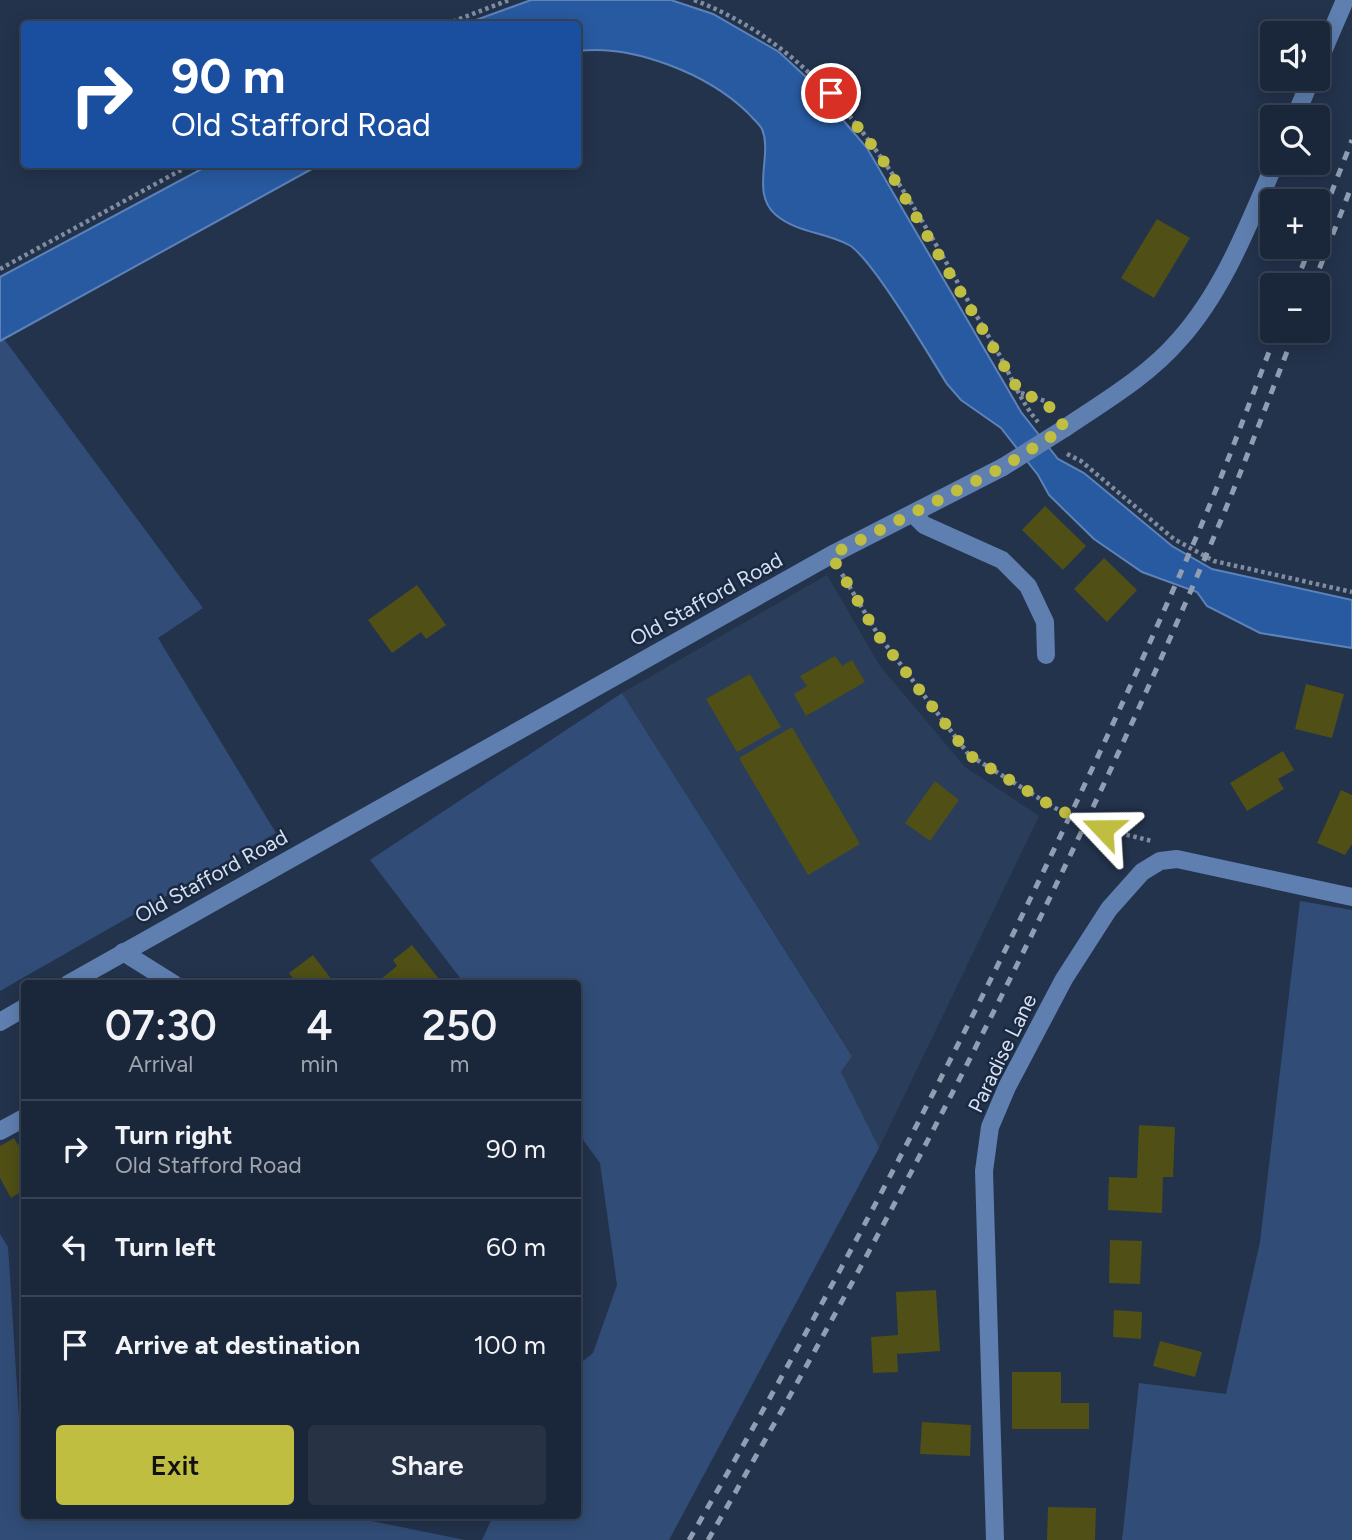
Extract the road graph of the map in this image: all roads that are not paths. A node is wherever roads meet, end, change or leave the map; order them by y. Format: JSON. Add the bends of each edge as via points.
{"nodes":[{"id":1,"x":1345,"y":0,"type":"edge"},
{"id":2,"x":1330,"y":35,"type":"edge"},
{"id":3,"x":1269,"y":175,"type":"edge"},
{"id":4,"x":913,"y":514,"type":"junction"},
{"id":5,"x":1046,"y":655,"type":"dead end"},
{"id":6,"x":1352,"y":897,"type":"edge"},
{"id":7,"x":123,"y":952,"type":"junction"},
{"id":8,"x":75,"y":980,"type":"edge"},
{"id":9,"x":168,"y":980,"type":"edge"},
{"id":10,"x":21,"y":1010,"type":"edge"},
{"id":11,"x":0,"y":1022,"type":"edge"},
{"id":12,"x":21,"y":1120,"type":"edge"},
{"id":13,"x":0,"y":1131,"type":"edge"},
{"id":14,"x":995,"y":1540,"type":"edge"}],
"edges":[{"from":1,"to":2,"type":"street"},
{"from":3,"to":4,"type":"street","name":"Old Stafford Road","bridge":true,"via":[[1201,314],[1150,369],[1003,467]]},
{"from":4,"to":5,"type":"street","via":[[923,525],[1002,560],[1028,586],[1045,622]]},
{"from":4,"to":7,"type":"street","name":"Old Stafford Road","via":[[831,555]]},
{"from":6,"to":14,"type":"street","name":"Paradise Lane","via":[[1177,859],[1160,861],[1142,872],[1109,909],[1064,979],[990,1127],[984,1171]]},
{"from":7,"to":8,"type":"street","name":"Old Stafford Road"},
{"from":7,"to":9,"type":"street"},
{"from":10,"to":11,"type":"street"},
{"from":12,"to":13,"type":"street"}]}
